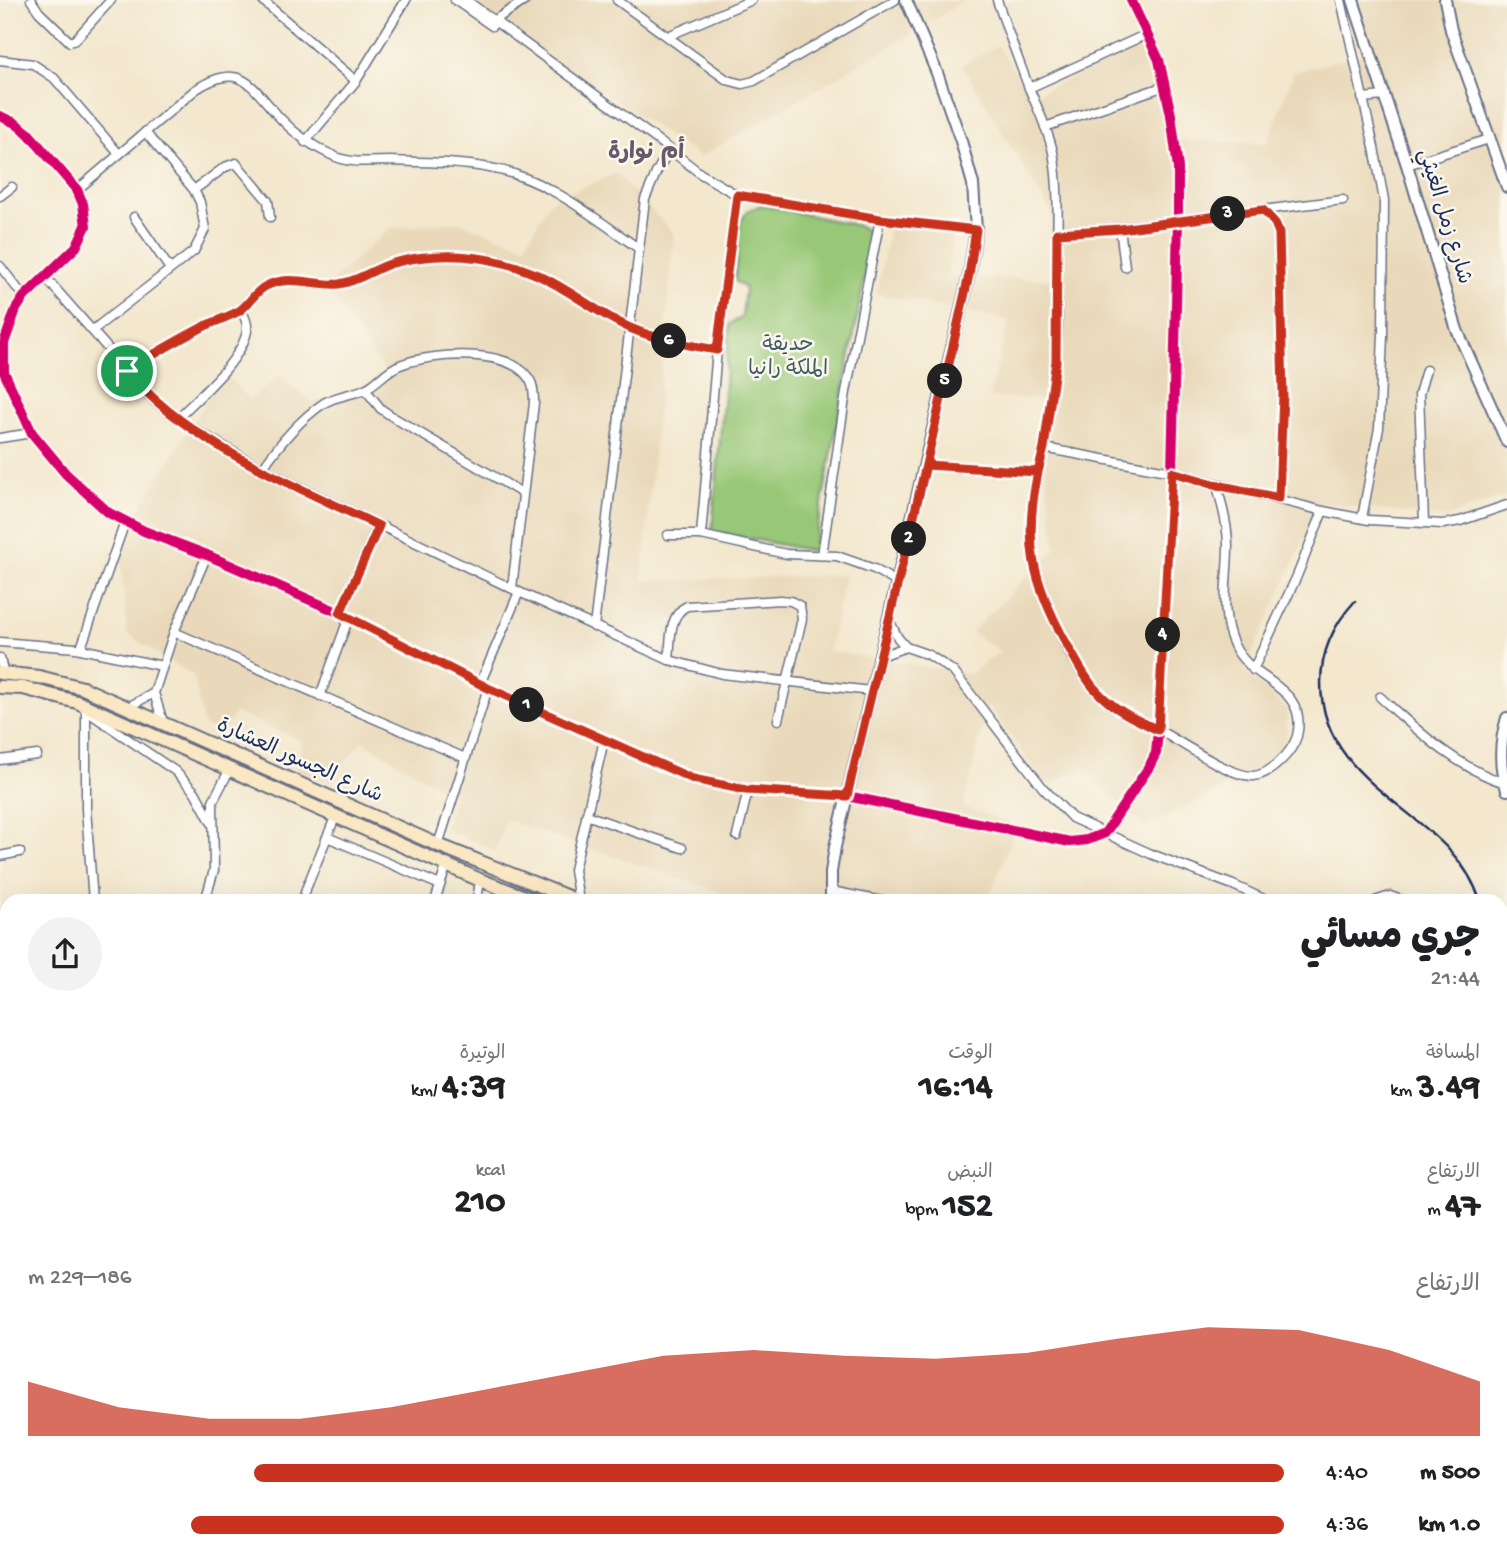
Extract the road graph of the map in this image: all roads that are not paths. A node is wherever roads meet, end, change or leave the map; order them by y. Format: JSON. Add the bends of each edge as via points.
{"nodes":[{"id":1,"x":32,"y":0,"type":"edge"},
{"id":2,"x":111,"y":0,"type":"edge"},
{"id":3,"x":262,"y":0,"type":"edge"},
{"id":4,"x":406,"y":0,"type":"edge"},
{"id":5,"x":455,"y":0,"type":"edge"},
{"id":6,"x":466,"y":0,"type":"edge"},
{"id":7,"x":526,"y":0,"type":"edge"},
{"id":8,"x":617,"y":0,"type":"edge"},
{"id":9,"x":751,"y":0,"type":"edge"},
{"id":10,"x":895,"y":0,"type":"edge"},
{"id":11,"x":906,"y":0,"type":"edge"},
{"id":12,"x":997,"y":0,"type":"edge"},
{"id":13,"x":1131,"y":0,"type":"edge"},
{"id":14,"x":1353,"y":0,"type":"edge"},
{"id":15,"x":1445,"y":0,"type":"edge"},
{"id":16,"x":1341,"y":1,"type":"edge"},
{"id":17,"x":490,"y":22,"type":"junction"},
{"id":18,"x":1147,"y":34,"type":"junction"},
{"id":19,"x":668,"y":36,"type":"junction"},
{"id":20,"x":0,"y":60,"type":"edge"},
{"id":21,"x":356,"y":81,"type":"junction"},
{"id":22,"x":1165,"y":86,"type":"junction"},
{"id":23,"x":1029,"y":88,"type":"junction"},
{"id":24,"x":1384,"y":96,"type":"junction"},
{"id":25,"x":1362,"y":98,"type":"junction"},
{"id":26,"x":0,"y":116,"type":"edge"},
{"id":27,"x":1045,"y":127,"type":"junction"},
{"id":28,"x":145,"y":132,"type":"junction"},
{"id":29,"x":1489,"y":139,"type":"junction"},
{"id":30,"x":305,"y":142,"type":"junction"},
{"id":31,"x":670,"y":149,"type":"junction"},
{"id":32,"x":119,"y":154,"type":"junction"},
{"id":33,"x":1407,"y":166,"type":"junction"},
{"id":34,"x":12,"y":187,"type":"dead end"},
{"id":35,"x":1507,"y":187,"type":"edge"},
{"id":36,"x":77,"y":190,"type":"junction"},
{"id":37,"x":194,"y":190,"type":"junction"},
{"id":38,"x":737,"y":195,"type":"junction"},
{"id":39,"x":0,"y":196,"type":"edge"},
{"id":40,"x":1343,"y":200,"type":"dead end"},
{"id":41,"x":1263,"y":210,"type":"junction"},
{"id":42,"x":134,"y":217,"type":"dead end"},
{"id":43,"x":270,"y":218,"type":"dead end"},
{"id":44,"x":880,"y":219,"type":"junction"},
{"id":45,"x":1178,"y":220,"type":"junction"},
{"id":46,"x":1120,"y":229,"type":"junction"},
{"id":47,"x":976,"y":230,"type":"junction"},
{"id":48,"x":1057,"y":233,"type":"junction"},
{"id":49,"x":638,"y":248,"type":"junction"},
{"id":50,"x":0,"y":266,"type":"edge"},
{"id":51,"x":1125,"y":268,"type":"dead end"},
{"id":52,"x":170,"y":269,"type":"junction"},
{"id":53,"x":45,"y":277,"type":"junction"},
{"id":54,"x":24,"y":297,"type":"junction"},
{"id":55,"x":241,"y":310,"type":"junction"},
{"id":56,"x":628,"y":327,"type":"junction"},
{"id":57,"x":93,"y":330,"type":"junction"},
{"id":58,"x":717,"y":350,"type":"junction"},
{"id":59,"x":1426,"y":370,"type":"dead end"},
{"id":60,"x":127,"y":371,"type":"junction"},
{"id":61,"x":365,"y":389,"type":"junction"},
{"id":62,"x":177,"y":419,"type":"junction"},
{"id":63,"x":32,"y":433,"type":"junction"},
{"id":64,"x":0,"y":438,"type":"edge"},
{"id":65,"x":1507,"y":442,"type":"edge"},
{"id":66,"x":1044,"y":448,"type":"junction"},
{"id":67,"x":926,"y":465,"type":"junction"},
{"id":68,"x":262,"y":469,"type":"junction"},
{"id":69,"x":1038,"y":472,"type":"junction"},
{"id":70,"x":1172,"y":472,"type":"junction"},
{"id":71,"x":1217,"y":485,"type":"junction"},
{"id":72,"x":522,"y":493,"type":"junction"},
{"id":73,"x":1279,"y":498,"type":"junction"},
{"id":74,"x":1507,"y":505,"type":"edge"},
{"id":75,"x":1323,"y":511,"type":"junction"},
{"id":76,"x":1362,"y":518,"type":"junction"},
{"id":77,"x":125,"y":522,"type":"junction"},
{"id":78,"x":1424,"y":522,"type":"junction"},
{"id":79,"x":379,"y":526,"type":"junction"},
{"id":80,"x":701,"y":535,"type":"junction"},
{"id":81,"x":668,"y":536,"type":"dead end"},
{"id":82,"x":207,"y":555,"type":"junction"},
{"id":83,"x":822,"y":555,"type":"junction"},
{"id":84,"x":898,"y":583,"type":"junction"},
{"id":85,"x":516,"y":590,"type":"junction"},
{"id":86,"x":340,"y":613,"type":"junction"},
{"id":87,"x":349,"y":617,"type":"junction"},
{"id":88,"x":889,"y":620,"type":"junction"},
{"id":89,"x":594,"y":627,"type":"junction"},
{"id":90,"x":174,"y":632,"type":"junction"},
{"id":91,"x":0,"y":642,"type":"edge"},
{"id":92,"x":906,"y":647,"type":"junction"},
{"id":93,"x":80,"y":648,"type":"junction"},
{"id":94,"x":878,"y":657,"type":"junction"},
{"id":95,"x":0,"y":658,"type":"edge"},
{"id":96,"x":669,"y":660,"type":"junction"},
{"id":97,"x":162,"y":666,"type":"junction"},
{"id":98,"x":1253,"y":670,"type":"junction"},
{"id":99,"x":2,"y":673,"type":"edge"},
{"id":100,"x":787,"y":681,"type":"junction"},
{"id":101,"x":4,"y":686,"type":"edge"},
{"id":102,"x":484,"y":686,"type":"junction"},
{"id":103,"x":871,"y":691,"type":"junction"},
{"id":104,"x":153,"y":693,"type":"junction"},
{"id":105,"x":320,"y":696,"type":"junction"},
{"id":106,"x":1380,"y":697,"type":"dead end"},
{"id":107,"x":82,"y":707,"type":"junction"},
{"id":108,"x":128,"y":707,"type":"junction"},
{"id":109,"x":1507,"y":718,"type":"edge"},
{"id":110,"x":778,"y":720,"type":"dead end"},
{"id":111,"x":163,"y":722,"type":"junction"},
{"id":112,"x":1158,"y":730,"type":"junction"},
{"id":113,"x":604,"y":740,"type":"junction"},
{"id":114,"x":37,"y":755,"type":"dead end"},
{"id":115,"x":465,"y":758,"type":"junction"},
{"id":116,"x":0,"y":760,"type":"edge"},
{"id":117,"x":230,"y":769,"type":"junction"},
{"id":118,"x":1506,"y":787,"type":"edge"},
{"id":119,"x":748,"y":790,"type":"junction"},
{"id":120,"x":847,"y":796,"type":"junction"},
{"id":121,"x":336,"y":815,"type":"junction"},
{"id":122,"x":586,"y":815,"type":"junction"},
{"id":123,"x":212,"y":825,"type":"junction"},
{"id":124,"x":1105,"y":833,"type":"junction"},
{"id":125,"x":737,"y":836,"type":"dead end"},
{"id":126,"x":327,"y":837,"type":"junction"},
{"id":127,"x":438,"y":845,"type":"junction"},
{"id":128,"x":682,"y":848,"type":"dead end"},
{"id":129,"x":20,"y":852,"type":"dead end"},
{"id":130,"x":0,"y":856,"type":"edge"},
{"id":131,"x":447,"y":864,"type":"junction"},
{"id":132,"x":480,"y":880,"type":"junction"},
{"id":133,"x":440,"y":885,"type":"junction"},
{"id":134,"x":92,"y":894,"type":"edge"},
{"id":135,"x":207,"y":894,"type":"edge"},
{"id":136,"x":305,"y":894,"type":"edge"},
{"id":137,"x":437,"y":894,"type":"edge"},
{"id":138,"x":478,"y":894,"type":"edge"},
{"id":139,"x":517,"y":894,"type":"edge"},
{"id":140,"x":561,"y":894,"type":"edge"},
{"id":141,"x":577,"y":894,"type":"edge"},
{"id":142,"x":831,"y":894,"type":"edge"},
{"id":143,"x":1253,"y":894,"type":"edge"}],
"edges":[{"from":1,"to":2,"type":"street","via":[[70,42]]},
{"from":3,"to":21,"type":"street"},
{"from":4,"to":21,"type":"street"},
{"from":5,"to":17,"type":"street"},
{"from":6,"to":17,"type":"street"},
{"from":7,"to":17,"type":"street"},
{"from":8,"to":19,"type":"street"},
{"from":9,"to":19,"type":"street"},
{"from":10,"to":19,"type":"street","via":[[748,83],[727,80]]},
{"from":11,"to":47,"type":"street","via":[[961,141],[973,184]]},
{"from":12,"to":23,"type":"street"},
{"from":13,"to":18,"type":"street"},
{"from":14,"to":16,"type":"street"},
{"from":14,"to":24,"type":"street","name":"شارع زمل الغيثي"},
{"from":15,"to":29,"type":"street"},
{"from":16,"to":25,"type":"street"},
{"from":17,"to":31,"type":"street"},
{"from":18,"to":22,"type":"street"},
{"from":18,"to":23,"type":"street"},
{"from":20,"to":32,"type":"street","via":[[33,64],[54,78]]},
{"from":21,"to":30,"type":"street"},
{"from":22,"to":27,"type":"street"},
{"from":22,"to":45,"type":"street","via":[[1177,146]]},
{"from":23,"to":27,"type":"street"},
{"from":24,"to":25,"type":"street"},
{"from":24,"to":33,"type":"street","name":"شارع زمل الغيثي"},
{"from":25,"to":76,"type":"street","via":[[1384,200],[1380,428]]},
{"from":26,"to":36,"type":"street","via":[[28,133]]},
{"from":27,"to":48,"type":"street","via":[[1055,172]]},
{"from":28,"to":30,"type":"street","via":[[209,81],[233,77],[261,93]]},
{"from":28,"to":32,"type":"street"},
{"from":28,"to":37,"type":"street"},
{"from":29,"to":33,"type":"street"},
{"from":29,"to":35,"type":"street"},
{"from":30,"to":49,"type":"street","via":[[350,161],[488,167],[522,176],[577,206]]},
{"from":31,"to":38,"type":"street"},
{"from":31,"to":49,"type":"street","via":[[645,199]]},
{"from":32,"to":36,"type":"street"},
{"from":33,"to":65,"type":"street","name":"شارع زمل الغيثي","via":[[1457,330]]},
{"from":34,"to":39,"type":"street"},
{"from":36,"to":53,"type":"street","via":[[85,215],[84,233]]},
{"from":37,"to":43,"type":"street","via":[[236,163],[268,201]]},
{"from":37,"to":52,"type":"street","via":[[205,229],[194,251]]},
{"from":38,"to":44,"type":"street"},
{"from":38,"to":58,"type":"street"},
{"from":40,"to":41,"type":"street"},
{"from":41,"to":45,"type":"street"},
{"from":41,"to":73,"type":"street","via":[[1279,233],[1283,411]]},
{"from":42,"to":52,"type":"street"},
{"from":44,"to":47,"type":"street"},
{"from":44,"to":83,"type":"street","via":[[846,392]]},
{"from":45,"to":46,"type":"street"},
{"from":45,"to":70,"type":"street"},
{"from":46,"to":48,"type":"street"},
{"from":46,"to":51,"type":"street"},
{"from":47,"to":67,"type":"street"},
{"from":48,"to":66,"type":"street","via":[[1058,335]]},
{"from":49,"to":56,"type":"street"},
{"from":50,"to":54,"type":"street"},
{"from":52,"to":57,"type":"street"},
{"from":53,"to":54,"type":"street"},
{"from":53,"to":57,"type":"street"},
{"from":54,"to":63,"type":"street","via":[[7,332],[2,364]]},
{"from":55,"to":56,"type":"street","via":[[257,291],[278,282],[336,284],[414,259],[474,256],[535,273]]},
{"from":55,"to":60,"type":"street"},
{"from":55,"to":62,"type":"street","via":[[247,321],[242,346]]},
{"from":56,"to":58,"type":"street"},
{"from":56,"to":89,"type":"street"},
{"from":57,"to":60,"type":"street"},
{"from":58,"to":80,"type":"street"},
{"from":59,"to":78,"type":"street","via":[[1419,394]]},
{"from":60,"to":62,"type":"street"},
{"from":61,"to":68,"type":"street","via":[[317,409],[281,442]]},
{"from":61,"to":72,"type":"street","via":[[396,419]]},
{"from":61,"to":72,"type":"street","via":[[391,368],[430,357],[470,355],[495,359],[520,371],[534,390]]},
{"from":62,"to":68,"type":"street"},
{"from":63,"to":64,"type":"street"},
{"from":63,"to":77,"type":"street","via":[[84,492]]},
{"from":66,"to":69,"type":"street"},
{"from":66,"to":70,"type":"street"},
{"from":67,"to":69,"type":"street"},
{"from":67,"to":84,"type":"street"},
{"from":68,"to":79,"type":"street"},
{"from":69,"to":112,"type":"street","via":[[1029,522],[1031,547],[1055,622],[1094,689],[1123,713]]},
{"from":70,"to":71,"type":"street"},
{"from":70,"to":112,"type":"street"},
{"from":71,"to":73,"type":"street"},
{"from":71,"to":98,"type":"street","via":[[1227,534],[1225,598],[1231,639],[1238,655]]},
{"from":72,"to":85,"type":"street"},
{"from":73,"to":75,"type":"street"},
{"from":74,"to":78,"type":"street","via":[[1454,523]]},
{"from":75,"to":76,"type":"street"},
{"from":75,"to":98,"type":"street"},
{"from":76,"to":78,"type":"street"},
{"from":77,"to":82,"type":"street"},
{"from":77,"to":93,"type":"street"},
{"from":79,"to":85,"type":"street"},
{"from":79,"to":86,"type":"street"},
{"from":80,"to":81,"type":"street"},
{"from":80,"to":83,"type":"street","via":[[786,554]]},
{"from":82,"to":86,"type":"street"},
{"from":82,"to":90,"type":"street"},
{"from":83,"to":84,"type":"street","via":[[858,562]]},
{"from":84,"to":88,"type":"street"},
{"from":85,"to":89,"type":"street"},
{"from":85,"to":102,"type":"street"},
{"from":86,"to":87,"type":"street"},
{"from":87,"to":102,"type":"street"},
{"from":87,"to":105,"type":"street"},
{"from":88,"to":92,"type":"street"},
{"from":88,"to":94,"type":"street"},
{"from":89,"to":96,"type":"street"},
{"from":90,"to":97,"type":"street"},
{"from":90,"to":105,"type":"street"},
{"from":91,"to":93,"type":"street"},
{"from":92,"to":94,"type":"street"},
{"from":92,"to":124,"type":"street","via":[[953,671],[1063,812]]},
{"from":93,"to":97,"type":"street"},
{"from":94,"to":103,"type":"street"},
{"from":95,"to":99,"type":"street"},
{"from":96,"to":100,"type":"street","via":[[701,670]]},
{"from":96,"to":100,"type":"street","via":[[672,626],[679,609],[792,601],[803,612]]},
{"from":97,"to":104,"type":"street"},
{"from":98,"to":112,"type":"street","via":[[1289,695],[1297,713],[1293,745],[1265,772],[1256,776],[1237,773]]},
{"from":99,"to":101,"type":"street"},
{"from":99,"to":108,"type":"main road","name":"شارع الجسور العشارة","via":[[61,681]]},
{"from":100,"to":103,"type":"street"},
{"from":100,"to":110,"type":"street"},
{"from":101,"to":107,"type":"main road","name":"شارع الجسور العشارة","via":[[40,692]]},
{"from":102,"to":113,"type":"street"},
{"from":102,"to":115,"type":"street"},
{"from":103,"to":120,"type":"street"},
{"from":104,"to":108,"type":"street"},
{"from":104,"to":111,"type":"street"},
{"from":105,"to":115,"type":"street"},
{"from":106,"to":118,"type":"street","via":[[1444,751]]},
{"from":107,"to":117,"type":"main road","name":"شارع الجسور العشارة"},
{"from":107,"to":123,"type":"street","via":[[175,771],[195,792]]},
{"from":107,"to":134,"type":"street"},
{"from":108,"to":111,"type":"main road","name":"شارع الجسور العشارة"},
{"from":109,"to":118,"type":"street","via":[[1502,747]]},
{"from":111,"to":127,"type":"main road","name":"شارع الجسور العشارة"},
{"from":112,"to":124,"type":"street","via":[[1149,767]]},
{"from":113,"to":119,"type":"street","via":[[693,779]]},
{"from":113,"to":122,"type":"street"},
{"from":114,"to":116,"type":"street"},
{"from":115,"to":127,"type":"street"},
{"from":117,"to":121,"type":"main road","name":"شارع الجسور العشارة"},
{"from":117,"to":123,"type":"street","via":[[213,801]]},
{"from":119,"to":120,"type":"street"},
{"from":119,"to":125,"type":"street"},
{"from":120,"to":124,"type":"street","via":[[1070,842]]},
{"from":120,"to":142,"type":"street","via":[[831,872]]},
{"from":121,"to":126,"type":"street"},
{"from":121,"to":131,"type":"main road","name":"شارع الجسور العشارة"},
{"from":122,"to":128,"type":"street"},
{"from":122,"to":141,"type":"street","via":[[573,875]]},
{"from":123,"to":135,"type":"street","via":[[214,870]]},
{"from":124,"to":143,"type":"street"},
{"from":126,"to":133,"type":"street"},
{"from":126,"to":136,"type":"street"},
{"from":127,"to":140,"type":"main road","name":"شارع الجسور العشارة"},
{"from":129,"to":130,"type":"street"},
{"from":131,"to":132,"type":"main road","name":"شارع الجسور العشارة"},
{"from":131,"to":133,"type":"street"},
{"from":132,"to":138,"type":"street"},
{"from":132,"to":139,"type":"main road","name":"شارع الجسور العشارة"},
{"from":133,"to":137,"type":"street"}]}
